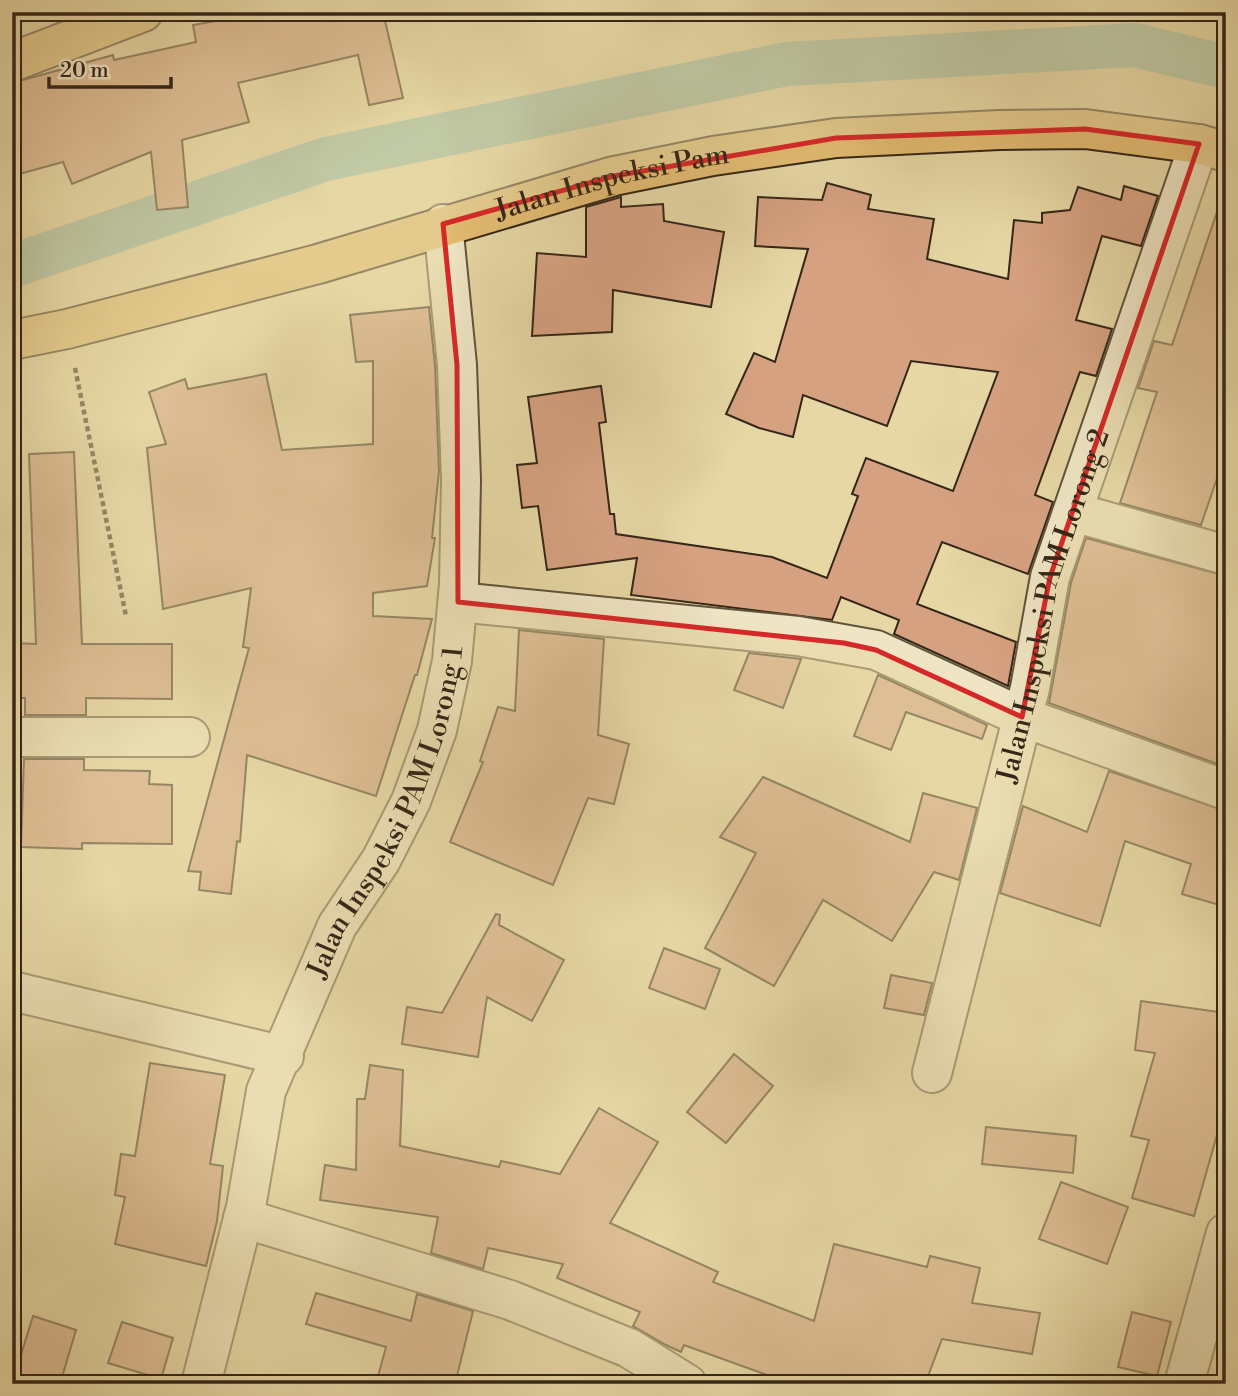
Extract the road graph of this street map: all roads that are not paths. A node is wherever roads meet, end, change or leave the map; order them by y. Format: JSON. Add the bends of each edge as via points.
{"nodes":[{"id":1,"x":143,"y":12,"type":"edge"},
{"id":2,"x":12,"y":62,"type":"edge"},
{"id":3,"x":1212,"y":148,"type":"edge"},
{"id":4,"x":443,"y":224,"type":"junction"},
{"id":5,"x":12,"y":340,"type":"edge"},
{"id":6,"x":1073,"y":512,"type":"junction"},
{"id":7,"x":1226,"y":555,"type":"edge"},
{"id":8,"x":458,"y":602,"type":"junction"},
{"id":9,"x":1023,"y":717,"type":"junction"},
{"id":10,"x":12,"y":737,"type":"edge"},
{"id":11,"x":190,"y":737,"type":"dead end"},
{"id":12,"x":1226,"y":790,"type":"edge"},
{"id":13,"x":12,"y":991,"type":"edge"},
{"id":14,"x":284,"y":1056,"type":"junction"},
{"id":15,"x":932,"y":1073,"type":"dead end"},
{"id":16,"x":243,"y":1218,"type":"junction"},
{"id":17,"x":1226,"y":1233,"type":"edge"},
{"id":18,"x":201,"y":1384,"type":"edge"},
{"id":19,"x":687,"y":1384,"type":"edge"},
{"id":20,"x":1184,"y":1384,"type":"edge"}],
"edges":[{"from":1,"to":2,"type":"main road"},
{"from":3,"to":4,"type":"main road","name":"Jalan Inspeksi Pam","via":[[1085,129],[836,138],[614,176]]},
{"from":3,"to":6,"type":"street","name":"Jalan Inspeksi PAM Lorong 2"},
{"from":4,"to":5,"type":"main road","name":"Jalan Inspeksi Pam","via":[[318,264]]},
{"from":4,"to":8,"type":"street","name":"Jalan Inspeksi PAM Lorong 1","via":[[457,365],[461,480]]},
{"from":6,"to":7,"type":"street"},
{"from":6,"to":9,"type":"street","name":"Jalan Inspeksi PAM Lorong 2","via":[[1051,577]]},
{"from":8,"to":9,"type":"street","via":[[844,643],[876,650]]},
{"from":8,"to":14,"type":"street","name":"Jalan Inspeksi PAM Lorong 1","via":[[452,661],[437,730],[411,802],[381,860],[337,926]]},
{"from":9,"to":12,"type":"street"},
{"from":9,"to":15,"type":"street","name":"Jalan Inspeksi PAM Lorong 2"},
{"from":10,"to":11,"type":"street"},
{"from":13,"to":14,"type":"street"},
{"from":14,"to":16,"type":"street","name":"Jalan Inspeksi PAM Lorong 1","via":[[266,1091]]},
{"from":16,"to":18,"type":"street","name":"Jalan Inspeksi PAM Lorong 1"},
{"from":16,"to":19,"type":"street","via":[[510,1300],[629,1348]]},
{"from":17,"to":20,"type":"street"}]}
